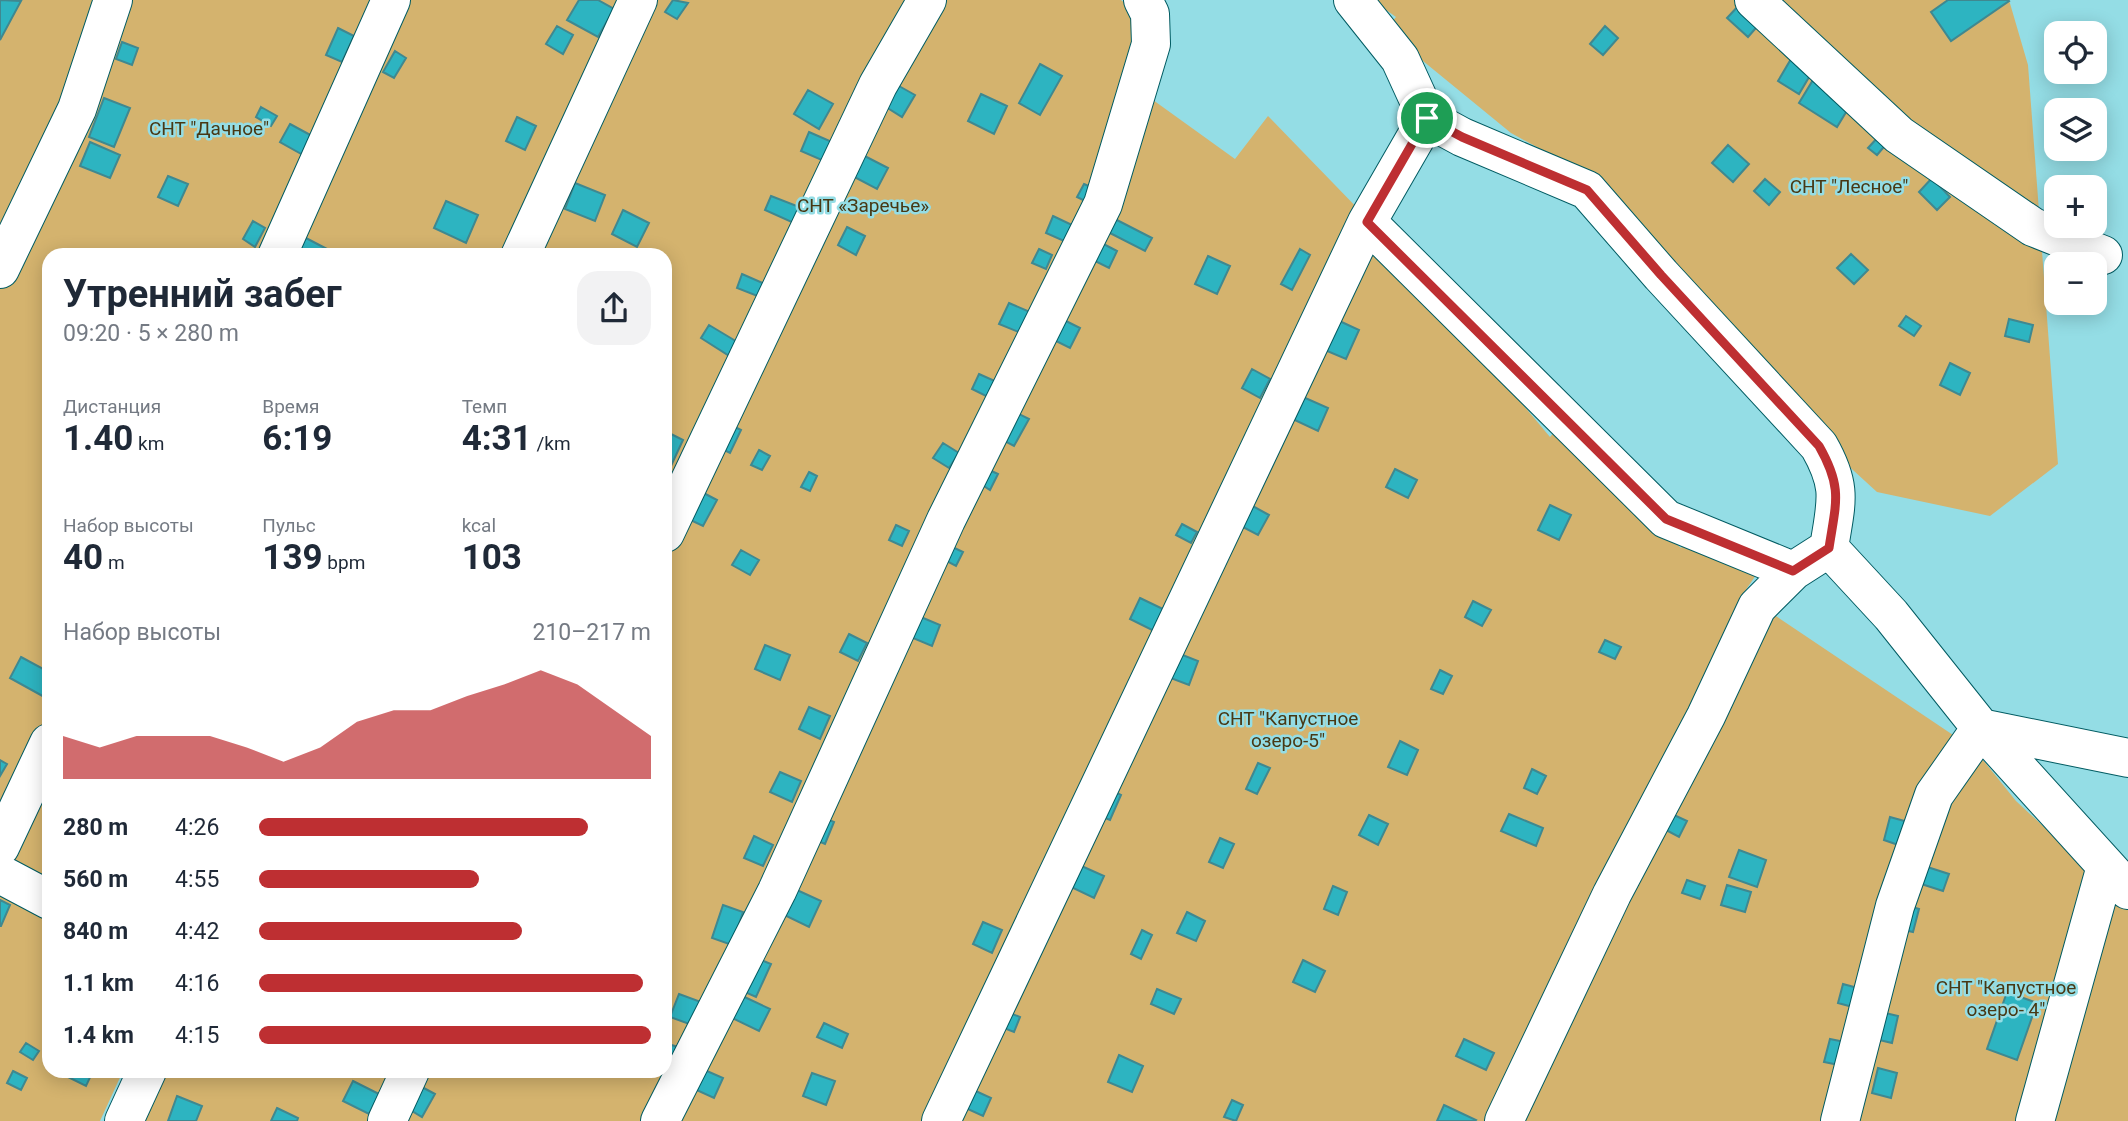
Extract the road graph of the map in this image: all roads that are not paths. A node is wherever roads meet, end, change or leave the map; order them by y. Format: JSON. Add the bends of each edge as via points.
{"nodes":[{"id":1,"x":113,"y":0,"type":"edge"},
{"id":2,"x":391,"y":0,"type":"edge"},
{"id":3,"x":638,"y":0,"type":"edge"},
{"id":4,"x":927,"y":0,"type":"edge"},
{"id":5,"x":1143,"y":0,"type":"edge"},
{"id":6,"x":1353,"y":0,"type":"edge"},
{"id":7,"x":1754,"y":0,"type":"edge"},
{"id":8,"x":1427,"y":118,"type":"junction"},
{"id":9,"x":1367,"y":222,"type":"junction"},
{"id":10,"x":281,"y":248,"type":"edge"},
{"id":11,"x":524,"y":248,"type":"edge"},
{"id":12,"x":2096,"y":252,"type":"edge"},
{"id":13,"x":0,"y":270,"type":"edge"},
{"id":14,"x":672,"y":518,"type":"edge"},
{"id":15,"x":1829,"y":548,"type":"junction"},
{"id":16,"x":1793,"y":571,"type":"junction"},
{"id":17,"x":1981,"y":728,"type":"junction"},
{"id":18,"x":42,"y":758,"type":"edge"},
{"id":19,"x":2128,"y":758,"type":"edge"},
{"id":20,"x":0,"y":847,"type":"edge"},
{"id":21,"x":0,"y":874,"type":"edge"},
{"id":22,"x":2117,"y":878,"type":"edge"},
{"id":23,"x":42,"y":896,"type":"edge"},
{"id":24,"x":144,"y":1078,"type":"edge"},
{"id":25,"x":407,"y":1078,"type":"edge"},
{"id":26,"x":124,"y":1121,"type":"edge"},
{"id":27,"x":387,"y":1121,"type":"edge"},
{"id":28,"x":660,"y":1121,"type":"edge"},
{"id":29,"x":941,"y":1121,"type":"edge"},
{"id":30,"x":1504,"y":1121,"type":"edge"},
{"id":31,"x":1840,"y":1121,"type":"edge"},
{"id":32,"x":2035,"y":1121,"type":"edge"}],
"edges":[{"from":1,"to":13,"type":"street","via":[[77,109]]},
{"from":2,"to":10,"type":"street"},
{"from":3,"to":11,"type":"street"},
{"from":4,"to":14,"type":"street","via":[[878,85]]},
{"from":5,"to":28,"type":"street","via":[[1150,14],[1151,44],[1102,204],[946,520],[777,891]]},
{"from":6,"to":8,"type":"street","via":[[1400,59]]},
{"from":7,"to":12,"type":"street","via":[[1899,135],[2033,227]]},
{"from":8,"to":9,"type":"street"},
{"from":8,"to":15,"type":"street","via":[[1587,190],[1819,446],[1835,473]]},
{"from":9,"to":16,"type":"street","via":[[1666,519]]},
{"from":9,"to":29,"type":"street"},
{"from":15,"to":16,"type":"street"},
{"from":15,"to":17,"type":"street","via":[[1891,615]]},
{"from":16,"to":30,"type":"street","via":[[1757,607]]},
{"from":17,"to":19,"type":"street"},
{"from":17,"to":22,"type":"street"},
{"from":17,"to":31,"type":"street","via":[[1934,796],[1895,906]]},
{"from":18,"to":20,"type":"street"},
{"from":21,"to":23,"type":"street"},
{"from":22,"to":32,"type":"street"},
{"from":24,"to":26,"type":"street"},
{"from":25,"to":27,"type":"street"}]}
